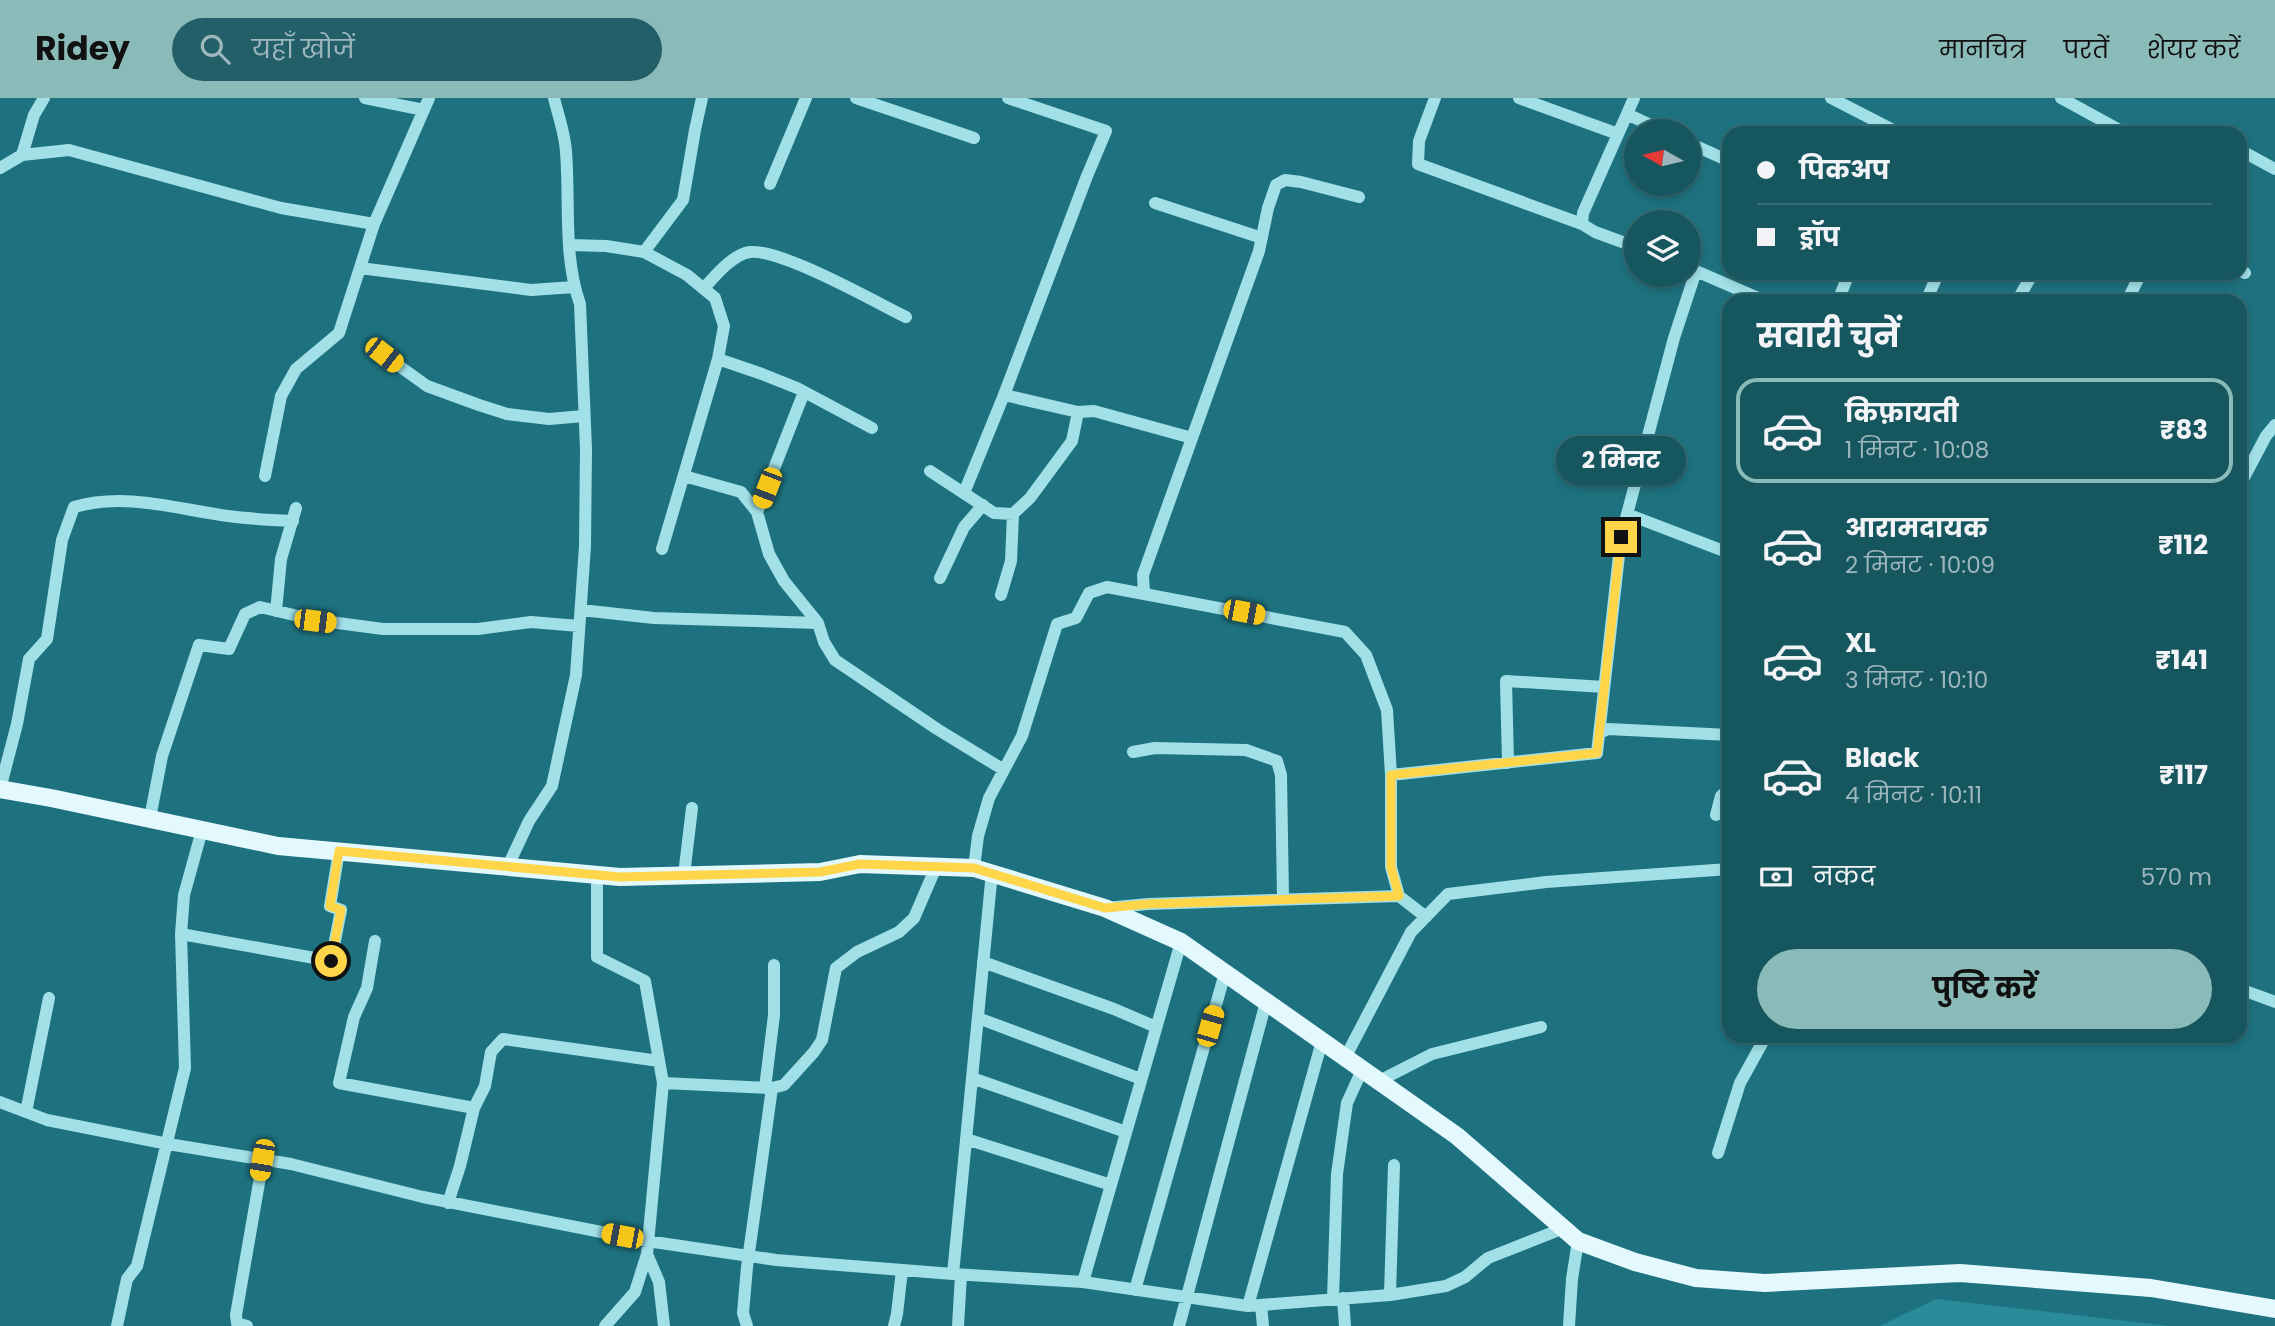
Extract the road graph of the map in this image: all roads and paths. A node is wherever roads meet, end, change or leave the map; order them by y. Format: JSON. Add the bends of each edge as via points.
{"nodes":[{"id":1,"x":44,"y":98,"type":"edge"},
{"id":2,"x":365,"y":98,"type":"edge"},
{"id":3,"x":554,"y":98,"type":"edge"},
{"id":4,"x":702,"y":98,"type":"edge"},
{"id":5,"x":806,"y":98,"type":"edge"},
{"id":6,"x":856,"y":98,"type":"edge"},
{"id":7,"x":1008,"y":98,"type":"edge"},
{"id":8,"x":1435,"y":98,"type":"edge"},
{"id":9,"x":1519,"y":98,"type":"edge"},
{"id":10,"x":1634,"y":98,"type":"edge"},
{"id":11,"x":1831,"y":98,"type":"edge"},
{"id":12,"x":2062,"y":98,"type":"edge"},
{"id":13,"x":427,"y":104,"type":"edge"},
{"id":14,"x":1627,"y":114,"type":"junction"},
{"id":15,"x":1638,"y":119,"type":"edge"},
{"id":16,"x":1885,"y":126,"type":"edge"},
{"id":17,"x":2112,"y":126,"type":"edge"},
{"id":18,"x":1618,"y":134,"type":"junction"},
{"id":19,"x":974,"y":138,"type":"dead end"},
{"id":20,"x":1701,"y":148,"type":"edge"},
{"id":21,"x":2247,"y":154,"type":"edge"},
{"id":22,"x":22,"y":155,"type":"junction"},
{"id":23,"x":1722,"y":158,"type":"edge"},
{"id":24,"x":0,"y":168,"type":"edge"},
{"id":25,"x":2275,"y":169,"type":"edge"},
{"id":26,"x":770,"y":184,"type":"dead end"},
{"id":27,"x":1359,"y":197,"type":"dead end"},
{"id":28,"x":1155,"y":203,"type":"dead end"},
{"id":29,"x":374,"y":224,"type":"junction"},
{"id":30,"x":1582,"y":224,"type":"junction"},
{"id":31,"x":1262,"y":238,"type":"junction"},
{"id":32,"x":1624,"y":243,"type":"edge"},
{"id":33,"x":569,"y":245,"type":"junction"},
{"id":34,"x":644,"y":252,"type":"junction"},
{"id":35,"x":360,"y":268,"type":"junction"},
{"id":36,"x":1701,"y":274,"type":"edge"},
{"id":37,"x":574,"y":287,"type":"junction"},
{"id":38,"x":1688,"y":287,"type":"edge"},
{"id":39,"x":704,"y":289,"type":"junction"},
{"id":40,"x":1749,"y":294,"type":"edge"},
{"id":41,"x":906,"y":317,"type":"dead end"},
{"id":42,"x":384,"y":355,"type":"dead end"},
{"id":43,"x":718,"y":359,"type":"junction"},
{"id":44,"x":804,"y":392,"type":"junction"},
{"id":45,"x":1004,"y":395,"type":"junction"},
{"id":46,"x":1078,"y":412,"type":"junction"},
{"id":47,"x":584,"y":416,"type":"junction"},
{"id":48,"x":2275,"y":425,"type":"edge"},
{"id":49,"x":872,"y":428,"type":"dead end"},
{"id":50,"x":1192,"y":438,"type":"junction"},
{"id":51,"x":930,"y":471,"type":"dead end"},
{"id":52,"x":2247,"y":472,"type":"edge"},
{"id":53,"x":265,"y":476,"type":"dead end"},
{"id":54,"x":684,"y":476,"type":"junction"},
{"id":55,"x":964,"y":493,"type":"junction"},
{"id":56,"x":983,"y":505,"type":"junction"},
{"id":57,"x":757,"y":512,"type":"junction"},
{"id":58,"x":1013,"y":514,"type":"junction"},
{"id":59,"x":1627,"y":514,"type":"junction"},
{"id":60,"x":1722,"y":548,"type":"edge"},
{"id":61,"x":662,"y":549,"type":"dead end"},
{"id":62,"x":940,"y":578,"type":"dead end"},
{"id":63,"x":1143,"y":593,"type":"junction"},
{"id":64,"x":1001,"y":595,"type":"dead end"},
{"id":65,"x":581,"y":610,"type":"junction"},
{"id":66,"x":276,"y":611,"type":"junction"},
{"id":67,"x":818,"y":622,"type":"junction"},
{"id":68,"x":579,"y":626,"type":"junction"},
{"id":69,"x":1604,"y":687,"type":"junction"},
{"id":70,"x":1600,"y":733,"type":"junction"},
{"id":71,"x":1722,"y":735,"type":"edge"},
{"id":72,"x":1133,"y":752,"type":"dead end"},
{"id":73,"x":1508,"y":762,"type":"junction"},
{"id":74,"x":1004,"y":770,"type":"junction"},
{"id":75,"x":1391,"y":775,"type":"junction"},
{"id":76,"x":0,"y":789,"type":"edge"},
{"id":77,"x":1722,"y":795,"type":"edge"},
{"id":78,"x":692,"y":808,"type":"dead end"},
{"id":79,"x":1716,"y":815,"type":"dead end"},
{"id":80,"x":150,"y":818,"type":"junction"},
{"id":81,"x":202,"y":830,"type":"junction"},
{"id":82,"x":339,"y":851,"type":"junction"},
{"id":83,"x":508,"y":866,"type":"junction"},
{"id":84,"x":936,"y":867,"type":"junction"},
{"id":85,"x":1722,"y":869,"type":"edge"},
{"id":86,"x":983,"y":870,"type":"junction"},
{"id":87,"x":597,"y":874,"type":"junction"},
{"id":88,"x":684,"y":875,"type":"junction"},
{"id":89,"x":1399,"y":896,"type":"junction"},
{"id":90,"x":1283,"y":899,"type":"junction"},
{"id":91,"x":1105,"y":908,"type":"junction"},
{"id":92,"x":1426,"y":917,"type":"junction"},
{"id":93,"x":181,"y":934,"type":"junction"},
{"id":94,"x":375,"y":941,"type":"dead end"},
{"id":95,"x":1181,"y":942,"type":"junction"},
{"id":96,"x":983,"y":962,"type":"junction"},
{"id":97,"x":774,"y":965,"type":"dead end"},
{"id":98,"x":1225,"y":973,"type":"junction"},
{"id":99,"x":2247,"y":992,"type":"edge"},
{"id":100,"x":49,"y":998,"type":"dead end"},
{"id":101,"x":1266,"y":1002,"type":"junction"},
{"id":102,"x":2275,"y":1002,"type":"edge"},
{"id":103,"x":978,"y":1018,"type":"junction"},
{"id":104,"x":1156,"y":1027,"type":"junction"},
{"id":105,"x":1541,"y":1027,"type":"dead end"},
{"id":106,"x":1322,"y":1041,"type":"junction"},
{"id":107,"x":1762,"y":1043,"type":"edge"},
{"id":108,"x":1345,"y":1058,"type":"junction"},
{"id":109,"x":659,"y":1061,"type":"junction"},
{"id":110,"x":1363,"y":1070,"type":"junction"},
{"id":111,"x":972,"y":1078,"type":"junction"},
{"id":112,"x":1141,"y":1079,"type":"junction"},
{"id":113,"x":1379,"y":1081,"type":"junction"},
{"id":114,"x":663,"y":1083,"type":"junction"},
{"id":115,"x":769,"y":1088,"type":"junction"},
{"id":116,"x":0,"y":1102,"type":"edge"},
{"id":117,"x":474,"y":1108,"type":"junction"},
{"id":118,"x":26,"y":1112,"type":"junction"},
{"id":119,"x":1126,"y":1132,"type":"junction"},
{"id":120,"x":966,"y":1139,"type":"junction"},
{"id":121,"x":168,"y":1144,"type":"junction"},
{"id":122,"x":1718,"y":1153,"type":"dead end"},
{"id":123,"x":262,"y":1160,"type":"junction"},
{"id":124,"x":1394,"y":1165,"type":"dead end"},
{"id":125,"x":1111,"y":1185,"type":"junction"},
{"id":126,"x":448,"y":1203,"type":"junction"},
{"id":127,"x":1564,"y":1228,"type":"junction"},
{"id":128,"x":1578,"y":1241,"type":"junction"},
{"id":129,"x":647,"y":1248,"type":"junction"},
{"id":130,"x":750,"y":1255,"type":"junction"},
{"id":131,"x":902,"y":1270,"type":"junction"},
{"id":132,"x":957,"y":1275,"type":"junction"},
{"id":133,"x":1083,"y":1282,"type":"junction"},
{"id":134,"x":1135,"y":1290,"type":"junction"},
{"id":135,"x":1390,"y":1295,"type":"junction"},
{"id":136,"x":1186,"y":1296,"type":"junction"},
{"id":137,"x":1338,"y":1299,"type":"junction"},
{"id":138,"x":1254,"y":1305,"type":"junction"},
{"id":139,"x":2275,"y":1309,"type":"edge"},
{"id":140,"x":117,"y":1326,"type":"edge"},
{"id":141,"x":247,"y":1326,"type":"edge"},
{"id":142,"x":605,"y":1326,"type":"edge"},
{"id":143,"x":664,"y":1326,"type":"edge"},
{"id":144,"x":747,"y":1326,"type":"edge"},
{"id":145,"x":894,"y":1326,"type":"edge"},
{"id":146,"x":958,"y":1326,"type":"edge"},
{"id":147,"x":1179,"y":1326,"type":"edge"},
{"id":148,"x":1263,"y":1326,"type":"edge"},
{"id":149,"x":1345,"y":1326,"type":"edge"},
{"id":150,"x":1569,"y":1326,"type":"edge"}],
"edges":[{"from":1,"to":22,"type":"street"},
{"from":2,"to":13,"type":"street"},
{"from":3,"to":33,"type":"street","via":[[566,148]]},
{"from":4,"to":34,"type":"street","via":[[683,200]]},
{"from":5,"to":26,"type":"street"},
{"from":6,"to":19,"type":"street"},
{"from":7,"to":45,"type":"street","via":[[1106,131]]},
{"from":8,"to":30,"type":"street","via":[[1419,141],[1418,164]]},
{"from":9,"to":18,"type":"street"},
{"from":10,"to":14,"type":"street"},
{"from":11,"to":16,"type":"street"},
{"from":12,"to":17,"type":"street"},
{"from":13,"to":29,"type":"street"},
{"from":14,"to":15,"type":"street"},
{"from":14,"to":18,"type":"street"},
{"from":18,"to":30,"type":"street"},
{"from":20,"to":23,"type":"street"},
{"from":21,"to":25,"type":"street"},
{"from":22,"to":24,"type":"street"},
{"from":22,"to":29,"type":"street","via":[[69,150],[281,208]]},
{"from":27,"to":31,"type":"street","via":[[1286,180],[1276,185]]},
{"from":28,"to":31,"type":"street"},
{"from":29,"to":35,"type":"street"},
{"from":30,"to":32,"type":"street"},
{"from":31,"to":50,"type":"street"},
{"from":33,"to":34,"type":"street"},
{"from":33,"to":37,"type":"street"},
{"from":34,"to":39,"type":"street"},
{"from":35,"to":37,"type":"street","via":[[531,290]]},
{"from":35,"to":53,"type":"street","via":[[339,333],[296,369],[281,396]]},
{"from":36,"to":40,"type":"street"},
{"from":37,"to":47,"type":"street","via":[[580,304]]},
{"from":38,"to":59,"type":"street"},
{"from":39,"to":41,"type":"street","via":[[727,263],[750,252],[779,257]]},
{"from":39,"to":43,"type":"street","via":[[715,298],[724,326]]},
{"from":42,"to":47,"type":"street","via":[[427,386],[507,414],[549,419]]},
{"from":43,"to":44,"type":"street"},
{"from":43,"to":54,"type":"street"},
{"from":44,"to":49,"type":"street"},
{"from":44,"to":57,"type":"street"},
{"from":45,"to":46,"type":"street"},
{"from":45,"to":55,"type":"street"},
{"from":46,"to":50,"type":"street","via":[[1094,411]]},
{"from":46,"to":58,"type":"street","via":[[1072,441]]},
{"from":47,"to":65,"type":"street"},
{"from":48,"to":52,"type":"street"},
{"from":50,"to":63,"type":"street","via":[[1143,575]]},
{"from":51,"to":55,"type":"street"},
{"from":54,"to":57,"type":"street","via":[[741,492]]},
{"from":54,"to":61,"type":"street"},
{"from":55,"to":56,"type":"street"},
{"from":56,"to":58,"type":"street","via":[[994,513]]},
{"from":56,"to":62,"type":"street","via":[[964,527]]},
{"from":57,"to":67,"type":"street","via":[[769,554],[784,582]]},
{"from":58,"to":64,"type":"street","via":[[1011,561]]},
{"from":59,"to":60,"type":"street"},
{"from":59,"to":69,"type":"street"},
{"from":63,"to":74,"type":"street","via":[[1107,587],[1089,593],[1076,618],[1057,624],[1022,737]]},
{"from":63,"to":75,"type":"street","via":[[1345,632],[1366,655],[1387,710]]},
{"from":65,"to":67,"type":"street","via":[[654,618]]},
{"from":65,"to":68,"type":"street"},
{"from":66,"to":68,"type":"street","via":[[383,629],[478,629],[531,622]]},
{"from":66,"to":76,"type":"street","via":[[281,559],[295,514],[227,516],[135,501],[96,501],[74,507],[62,540],[47,639],[29,659]]},
{"from":66,"to":80,"type":"street","via":[[260,607],[245,614],[229,649],[199,645],[162,756]]},
{"from":67,"to":74,"type":"street","via":[[835,660]]},
{"from":68,"to":83,"type":"street","via":[[576,675],[552,786]]},
{"from":69,"to":70,"type":"street"},
{"from":69,"to":73,"type":"street","via":[[1506,681]]},
{"from":70,"to":71,"type":"street","via":[[1608,729]]},
{"from":70,"to":73,"type":"street","via":[[1597,753]]},
{"from":72,"to":90,"type":"street","via":[[1155,748],[1246,750],[1277,761]]},
{"from":73,"to":75,"type":"street"},
{"from":74,"to":86,"type":"street","via":[[989,798],[978,836]]},
{"from":75,"to":89,"type":"street","via":[[1391,867]]},
{"from":76,"to":80,"type":"main road"},
{"from":77,"to":79,"type":"street"},
{"from":78,"to":88,"type":"street"},
{"from":80,"to":81,"type":"main road"},
{"from":81,"to":82,"type":"main road","via":[[278,846]]},
{"from":81,"to":93,"type":"street","via":[[184,895]]},
{"from":82,"to":83,"type":"main road"},
{"from":82,"to":93,"type":"street","via":[[330,906],[341,910],[331,961]]},
{"from":83,"to":87,"type":"main road"},
{"from":84,"to":86,"type":"main road"},
{"from":84,"to":88,"type":"main road","via":[[860,864],[820,872]]},
{"from":84,"to":115,"type":"street","via":[[914,918],[899,932],[836,968],[822,1040],[784,1085]]},
{"from":85,"to":92,"type":"street","via":[[1448,894]]},
{"from":86,"to":91,"type":"main road"},
{"from":86,"to":96,"type":"street"},
{"from":87,"to":88,"type":"main road"},
{"from":87,"to":109,"type":"street","via":[[597,957],[645,981]]},
{"from":89,"to":90,"type":"street"},
{"from":89,"to":92,"type":"street"},
{"from":90,"to":91,"type":"street"},
{"from":91,"to":95,"type":"main road"},
{"from":92,"to":108,"type":"street","via":[[1411,932]]},
{"from":93,"to":121,"type":"street","via":[[185,1068]]},
{"from":94,"to":117,"type":"street","via":[[367,988],[354,1017],[339,1083]]},
{"from":95,"to":98,"type":"main road"},
{"from":95,"to":104,"type":"street"},
{"from":96,"to":103,"type":"street"},
{"from":96,"to":104,"type":"street"},
{"from":97,"to":115,"type":"street"},
{"from":98,"to":101,"type":"main road"},
{"from":98,"to":134,"type":"street"},
{"from":99,"to":102,"type":"street"},
{"from":100,"to":118,"type":"street"},
{"from":101,"to":106,"type":"main road"},
{"from":101,"to":136,"type":"street"},
{"from":103,"to":111,"type":"street"},
{"from":103,"to":112,"type":"street"},
{"from":104,"to":112,"type":"street"},
{"from":105,"to":113,"type":"street","via":[[1432,1054]]},
{"from":106,"to":108,"type":"main road"},
{"from":106,"to":138,"type":"street"},
{"from":107,"to":122,"type":"street","via":[[1740,1083]]},
{"from":108,"to":110,"type":"main road"},
{"from":109,"to":114,"type":"street"},
{"from":109,"to":117,"type":"street","via":[[503,1039],[491,1052],[485,1086]]},
{"from":110,"to":113,"type":"main road"},
{"from":110,"to":137,"type":"street","via":[[1347,1103],[1337,1174]]},
{"from":111,"to":119,"type":"street"},
{"from":111,"to":120,"type":"street"},
{"from":112,"to":119,"type":"street"},
{"from":113,"to":127,"type":"main road","via":[[1457,1136]]},
{"from":114,"to":115,"type":"street"},
{"from":114,"to":129,"type":"street"},
{"from":115,"to":130,"type":"street"},
{"from":116,"to":118,"type":"street"},
{"from":117,"to":126,"type":"street"},
{"from":118,"to":121,"type":"street"},
{"from":119,"to":125,"type":"street"},
{"from":120,"to":125,"type":"street"},
{"from":120,"to":132,"type":"street"},
{"from":121,"to":123,"type":"street"},
{"from":121,"to":140,"type":"street"},
{"from":123,"to":126,"type":"street"},
{"from":123,"to":141,"type":"street","via":[[236,1315],[237,1323]]},
{"from":124,"to":135,"type":"street"},
{"from":125,"to":133,"type":"street"},
{"from":126,"to":129,"type":"street"},
{"from":127,"to":128,"type":"main road"},
{"from":127,"to":135,"type":"street","via":[[1488,1258],[1446,1286]]},
{"from":128,"to":139,"type":"main road","via":[[1696,1278],[1765,1283],[1960,1273],[2151,1288]]},
{"from":128,"to":150,"type":"street"},
{"from":129,"to":130,"type":"street"},
{"from":129,"to":142,"type":"street","via":[[635,1292]]},
{"from":129,"to":143,"type":"street","via":[[659,1282]]},
{"from":130,"to":131,"type":"street"},
{"from":130,"to":144,"type":"street","via":[[743,1312]]},
{"from":131,"to":132,"type":"street"},
{"from":131,"to":145,"type":"street"},
{"from":132,"to":133,"type":"street"},
{"from":132,"to":146,"type":"street"},
{"from":133,"to":134,"type":"street"},
{"from":134,"to":136,"type":"street"},
{"from":135,"to":137,"type":"street"},
{"from":136,"to":138,"type":"street"},
{"from":136,"to":147,"type":"street"},
{"from":137,"to":138,"type":"street"},
{"from":137,"to":149,"type":"street"},
{"from":138,"to":148,"type":"street"}]}
